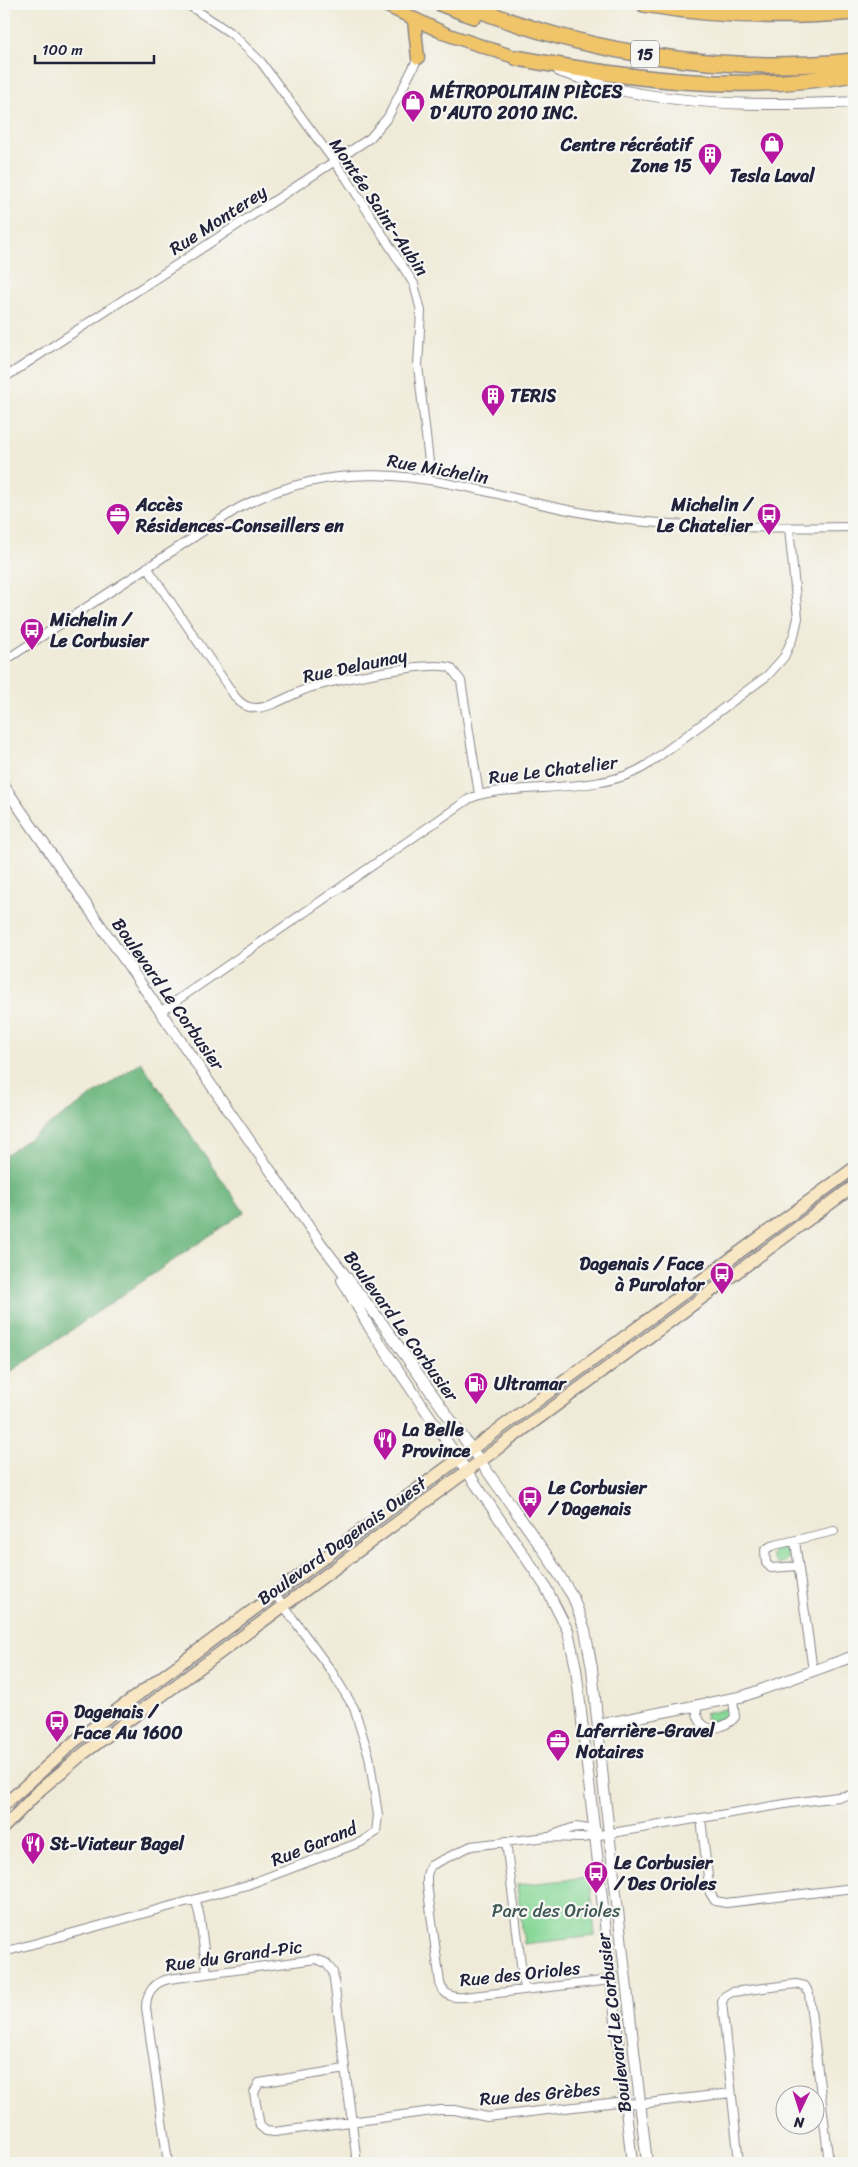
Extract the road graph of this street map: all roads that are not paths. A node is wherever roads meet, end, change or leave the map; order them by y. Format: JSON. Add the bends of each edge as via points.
{"nodes":[{"id":1,"x":187,"y":4,"type":"edge"},
{"id":2,"x":383,"y":4,"type":"edge"},
{"id":3,"x":442,"y":4,"type":"edge"},
{"id":4,"x":464,"y":4,"type":"edge"},
{"id":5,"x":644,"y":4,"type":"edge"},
{"id":6,"x":660,"y":5,"type":"edge"},
{"id":7,"x":854,"y":12,"type":"edge"},
{"id":8,"x":414,"y":20,"type":"junction"},
{"id":9,"x":418,"y":58,"type":"joint"},
{"id":10,"x":517,"y":58,"type":"junction"},
{"id":11,"x":710,"y":61,"type":"junction"},
{"id":12,"x":854,"y":61,"type":"edge"},
{"id":13,"x":854,"y":74,"type":"edge"},
{"id":14,"x":854,"y":102,"type":"edge"},
{"id":15,"x":334,"y":162,"type":"junction"},
{"id":16,"x":4,"y":378,"type":"edge"},
{"id":17,"x":428,"y":479,"type":"junction"},
{"id":18,"x":854,"y":527,"type":"edge"},
{"id":19,"x":789,"y":528,"type":"junction"},
{"id":20,"x":146,"y":567,"type":"junction"},
{"id":21,"x":4,"y":661,"type":"edge"},
{"id":22,"x":4,"y":786,"type":"edge"},
{"id":23,"x":479,"y":794,"type":"junction"},
{"id":24,"x":160,"y":1012,"type":"junction"},
{"id":25,"x":854,"y":1168,"type":"edge"},
{"id":26,"x":854,"y":1186,"type":"edge"},
{"id":27,"x":322,"y":1245,"type":"junction"},
{"id":28,"x":471,"y":1450,"type":"junction"},
{"id":29,"x":459,"y":1459,"type":"junction"},
{"id":30,"x":480,"y":1462,"type":"junction"},
{"id":31,"x":467,"y":1472,"type":"junction"},
{"id":32,"x":834,"y":1531,"type":"dead end"},
{"id":33,"x":794,"y":1541,"type":"junction"},
{"id":34,"x":798,"y":1566,"type":"junction"},
{"id":35,"x":275,"y":1594,"type":"junction"},
{"id":36,"x":284,"y":1606,"type":"junction"},
{"id":37,"x":854,"y":1656,"type":"edge"},
{"id":38,"x":814,"y":1672,"type":"junction"},
{"id":39,"x":733,"y":1699,"type":"junction"},
{"id":40,"x":696,"y":1707,"type":"junction"},
{"id":41,"x":598,"y":1725,"type":"junction"},
{"id":42,"x":854,"y":1795,"type":"edge"},
{"id":43,"x":4,"y":1805,"type":"edge"},
{"id":44,"x":701,"y":1819,"type":"junction"},
{"id":45,"x":4,"y":1827,"type":"edge"},
{"id":46,"x":594,"y":1833,"type":"junction"},
{"id":47,"x":609,"y":1833,"type":"junction"},
{"id":48,"x":506,"y":1841,"type":"junction"},
{"id":49,"x":854,"y":1888,"type":"edge"},
{"id":50,"x":196,"y":1900,"type":"junction"},
{"id":51,"x":4,"y":1952,"type":"edge"},
{"id":52,"x":207,"y":1973,"type":"junction"},
{"id":53,"x":611,"y":1980,"type":"junction"},
{"id":54,"x":524,"y":1989,"type":"junction"},
{"id":55,"x":345,"y":2069,"type":"junction"},
{"id":56,"x":731,"y":2093,"type":"junction"},
{"id":57,"x":625,"y":2101,"type":"junction"},
{"id":58,"x":640,"y":2104,"type":"junction"},
{"id":59,"x":352,"y":2121,"type":"junction"},
{"id":60,"x":168,"y":2163,"type":"edge"},
{"id":61,"x":357,"y":2163,"type":"edge"},
{"id":62,"x":632,"y":2163,"type":"edge"},
{"id":63,"x":647,"y":2163,"type":"edge"},
{"id":64,"x":739,"y":2163,"type":"edge"},
{"id":65,"x":829,"y":2163,"type":"edge"}],
"edges":[{"from":1,"to":15,"type":"street","name":"Montée Saint-Aubin","via":[[232,34],[254,54]]},
{"from":2,"to":8,"type":"main road"},
{"from":3,"to":11,"type":"highway","via":[[506,28],[571,47],[618,55]]},
{"from":4,"to":11,"type":"highway","number":"15","via":[[582,41],[644,54]]},
{"from":5,"to":6,"type":"highway"},
{"from":6,"to":7,"type":"highway","via":[[761,15]]},
{"from":8,"to":9,"type":"main road"},
{"from":8,"to":10,"type":"main road","via":[[455,38]]},
{"from":9,"to":15,"type":"street","name":"Rue Monterey","via":[[380,129]]},
{"from":10,"to":13,"type":"highway","via":[[674,82],[750,83]]},
{"from":10,"to":14,"type":"street","via":[[599,84],[657,96],[758,104]]},
{"from":11,"to":12,"type":"highway","number":"15","via":[[788,64]]},
{"from":15,"to":16,"type":"street","name":"Rue Monterey"},
{"from":15,"to":17,"type":"street","name":"Montée Saint-Aubin","via":[[388,241],[418,294],[421,316],[418,366]]},
{"from":17,"to":19,"type":"street","name":"Rue Michelin","via":[[619,519],[696,526]]},
{"from":17,"to":20,"type":"street","name":"Rue Michelin","via":[[393,474],[356,475],[290,487],[238,509]]},
{"from":18,"to":19,"type":"street","name":"Rue Michelin"},
{"from":19,"to":23,"type":"street","name":"Rue Le Chatelier","via":[[797,623],[787,652],[768,675],[629,775]]},
{"from":20,"to":21,"type":"street","name":"Rue Michelin"},
{"from":20,"to":23,"type":"street","name":"Rue Delaunay","via":[[236,698],[249,707],[262,707],[310,688],[345,679],[435,665],[453,669],[461,681]]},
{"from":22,"to":24,"type":"street","name":"Boulevard Le Corbusier"},
{"from":23,"to":24,"type":"street","name":"Rue Le Chatelier"},
{"from":24,"to":27,"type":"street","name":"Boulevard Le Corbusier"},
{"from":25,"to":28,"type":"main road","name":"Boulevard Dagenais Ouest"},
{"from":26,"to":30,"type":"main road","name":"Boulevard Dagenais Ouest"},
{"from":27,"to":28,"type":"street","name":"Boulevard Le Corbusier","via":[[382,1322]]},
{"from":27,"to":29,"type":"street","name":"Boulevard Le Corbusier","via":[[371,1330]]},
{"from":28,"to":29,"type":"main road","name":"Boulevard Dagenais Ouest"},
{"from":28,"to":30,"type":"street","name":"Boulevard Le Corbusier"},
{"from":29,"to":31,"type":"street","name":"Boulevard Le Corbusier"},
{"from":29,"to":35,"type":"main road","name":"Boulevard Dagenais Ouest"},
{"from":30,"to":31,"type":"main road","name":"Boulevard Dagenais Ouest"},
{"from":30,"to":41,"type":"street","name":"Boulevard Le Corbusier","via":[[573,1597],[588,1644]]},
{"from":31,"to":36,"type":"main road","name":"Boulevard Dagenais Ouest"},
{"from":31,"to":46,"type":"street","name":"Boulevard Le Corbusier","via":[[545,1586],[568,1631],[576,1668]]},
{"from":32,"to":33,"type":"street"},
{"from":33,"to":34,"type":"street"},
{"from":33,"to":34,"type":"street","via":[[768,1547],[765,1555],[771,1568]]},
{"from":34,"to":38,"type":"street"},
{"from":35,"to":36,"type":"street","name":"Rue Garand"},
{"from":35,"to":43,"type":"main road","name":"Boulevard Dagenais Ouest","via":[[75,1741]]},
{"from":36,"to":45,"type":"main road","name":"Boulevard Dagenais Ouest","via":[[84,1753],[41,1789]]},
{"from":36,"to":50,"type":"street","name":"Rue Garand","via":[[340,1683],[357,1715],[369,1756],[378,1815],[377,1829],[372,1837],[361,1842],[261,1881]]},
{"from":37,"to":38,"type":"street"},
{"from":38,"to":39,"type":"street"},
{"from":39,"to":40,"type":"street"},
{"from":39,"to":40,"type":"street","via":[[735,1717],[721,1726],[704,1726]]},
{"from":40,"to":41,"type":"street"},
{"from":41,"to":47,"type":"street","name":"Boulevard Le Corbusier"},
{"from":42,"to":44,"type":"street","name":"Rue des Orioles"},
{"from":44,"to":47,"type":"street","name":"Rue des Orioles"},
{"from":44,"to":49,"type":"street","via":[[710,1893],[715,1901],[726,1903]]},
{"from":46,"to":47,"type":"street","name":"Rue des Orioles"},
{"from":46,"to":48,"type":"street","name":"Rue des Orioles","via":[[576,1827],[547,1837]]},
{"from":46,"to":53,"type":"street","name":"Boulevard Le Corbusier"},
{"from":47,"to":58,"type":"street","name":"Boulevard Le Corbusier"},
{"from":48,"to":54,"type":"street"},
{"from":48,"to":54,"type":"street","name":"Rue des Orioles","via":[[467,1846],[435,1862],[427,1872],[427,1884],[440,1983],[444,1992],[458,1997]]},
{"from":50,"to":51,"type":"street","name":"Rue Garand"},
{"from":50,"to":52,"type":"street"},
{"from":52,"to":55,"type":"street","name":"Rue du Grand-Pic","via":[[313,1959],[326,1963],[333,1972]]},
{"from":52,"to":60,"type":"street","name":"Rue du Grand-Pic","via":[[162,1980],[151,1989],[147,1998]]},
{"from":53,"to":54,"type":"street","name":"Rue des Orioles"},
{"from":53,"to":57,"type":"street","name":"Boulevard Le Corbusier"},
{"from":55,"to":59,"type":"street","name":"Rue du Grand-Pic"},
{"from":55,"to":59,"type":"street","name":"Rue des Grèbes","via":[[263,2081],[256,2087],[254,2096],[258,2124],[269,2132]]},
{"from":56,"to":58,"type":"street","name":"Rue des Grèbes"},
{"from":56,"to":64,"type":"street"},
{"from":56,"to":65,"type":"street","via":[[722,2009],[725,1996],[732,1992],[793,1984],[805,1986],[809,1994]]},
{"from":57,"to":58,"type":"street","name":"Rue des Grèbes"},
{"from":57,"to":59,"type":"street","name":"Rue des Grèbes","via":[[487,2117],[444,2110]]},
{"from":57,"to":62,"type":"street","name":"Boulevard Le Corbusier"},
{"from":58,"to":63,"type":"street","name":"Boulevard Le Corbusier"},
{"from":59,"to":61,"type":"street","name":"Rue du Grand-Pic"}]}
